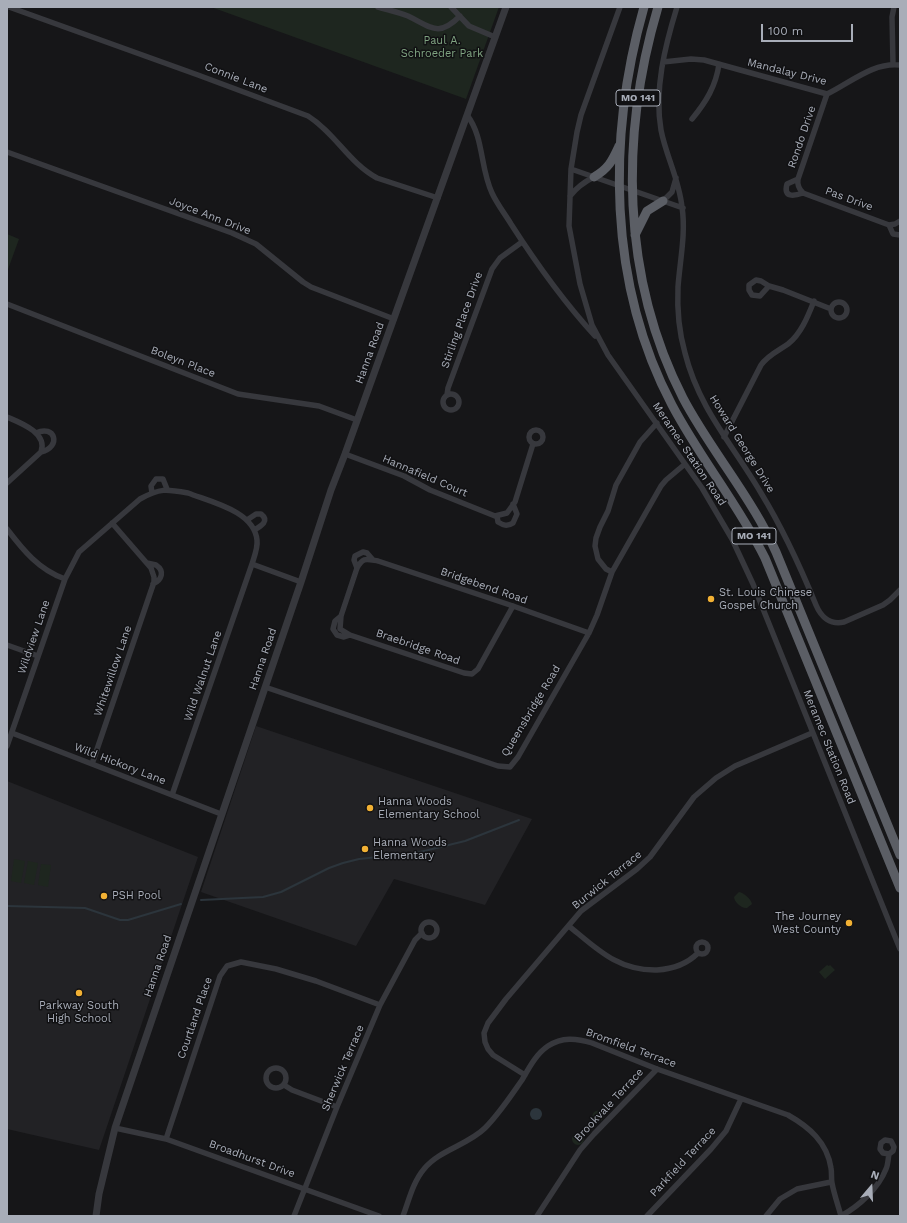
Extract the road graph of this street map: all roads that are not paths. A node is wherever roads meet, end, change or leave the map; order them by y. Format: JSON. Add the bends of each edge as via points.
{"nodes":[{"id":1,"x":9,"y":7,"type":"edge"},
{"id":2,"x":378,"y":7,"type":"edge"},
{"id":3,"x":451,"y":7,"type":"edge"},
{"id":4,"x":506,"y":7,"type":"edge"},
{"id":5,"x":620,"y":7,"type":"edge"},
{"id":6,"x":644,"y":7,"type":"edge"},
{"id":7,"x":658,"y":7,"type":"edge"},
{"id":8,"x":677,"y":7,"type":"edge"},
{"id":9,"x":894,"y":7,"type":"edge"},
{"id":10,"x":460,"y":16,"type":"junction"},
{"id":11,"x":495,"y":38,"type":"junction"},
{"id":12,"x":663,"y":62,"type":"junction"},
{"id":13,"x":720,"y":64,"type":"junction"},
{"id":14,"x":893,"y":64,"type":"junction"},
{"id":15,"x":900,"y":65,"type":"edge"},
{"id":16,"x":827,"y":94,"type":"junction"},
{"id":17,"x":467,"y":115,"type":"junction"},
{"id":18,"x":692,"y":119,"type":"dead end"},
{"id":19,"x":621,"y":143,"type":"junction"},
{"id":20,"x":7,"y":152,"type":"edge"},
{"id":21,"x":572,"y":169,"type":"junction"},
{"id":22,"x":594,"y":177,"type":"junction"},
{"id":23,"x":676,"y":177,"type":"junction"},
{"id":24,"x":798,"y":179,"type":"junction"},
{"id":25,"x":619,"y":186,"type":"junction"},
{"id":26,"x":632,"y":190,"type":"junction"},
{"id":27,"x":803,"y":193,"type":"junction"},
{"id":28,"x":570,"y":197,"type":"junction"},
{"id":29,"x":438,"y":198,"type":"junction"},
{"id":30,"x":663,"y":201,"type":"junction"},
{"id":31,"x":683,"y":208,"type":"junction"},
{"id":32,"x":898,"y":223,"type":"edge"},
{"id":33,"x":889,"y":225,"type":"junction"},
{"id":34,"x":635,"y":234,"type":"junction"},
{"id":35,"x":900,"y":234,"type":"edge"},
{"id":36,"x":522,"y":242,"type":"junction"},
{"id":37,"x":769,"y":286,"type":"dead end"},
{"id":38,"x":814,"y":301,"type":"junction"},
{"id":39,"x":7,"y":304,"type":"edge"},
{"id":40,"x":831,"y":309,"type":"dead end"},
{"id":41,"x":394,"y":319,"type":"junction"},
{"id":42,"x":601,"y":342,"type":"junction"},
{"id":43,"x":447,"y":395,"type":"dead end"},
{"id":44,"x":7,"y":417,"type":"edge"},
{"id":45,"x":357,"y":420,"type":"junction"},
{"id":46,"x":657,"y":423,"type":"junction"},
{"id":47,"x":36,"y":433,"type":"junction"},
{"id":48,"x":724,"y":437,"type":"junction"},
{"id":49,"x":533,"y":444,"type":"dead end"},
{"id":50,"x":42,"y":452,"type":"junction"},
{"id":51,"x":345,"y":454,"type":"junction"},
{"id":52,"x":685,"y":464,"type":"junction"},
{"id":53,"x":7,"y":483,"type":"edge"},
{"id":54,"x":167,"y":489,"type":"junction"},
{"id":55,"x":152,"y":493,"type":"junction"},
{"id":56,"x":513,"y":504,"type":"junction"},
{"id":57,"x":497,"y":516,"type":"junction"},
{"id":58,"x":247,"y":520,"type":"junction"},
{"id":59,"x":112,"y":523,"type":"junction"},
{"id":60,"x":7,"y":529,"type":"edge"},
{"id":61,"x":254,"y":530,"type":"junction"},
{"id":62,"x":252,"y":564,"type":"junction"},
{"id":63,"x":612,"y":572,"type":"junction"},
{"id":64,"x":64,"y":579,"type":"junction"},
{"id":65,"x":300,"y":582,"type":"junction"},
{"id":66,"x":900,"y":590,"type":"edge"},
{"id":67,"x":513,"y":606,"type":"junction"},
{"id":68,"x":341,"y":616,"type":"junction"},
{"id":69,"x":340,"y":629,"type":"joint"},
{"id":70,"x":589,"y":633,"type":"junction"},
{"id":71,"x":350,"y":635,"type":"junction"},
{"id":72,"x":7,"y":645,"type":"edge"},
{"id":73,"x":38,"y":656,"type":"junction"},
{"id":74,"x":265,"y":687,"type":"junction"},
{"id":75,"x":12,"y":733,"type":"junction"},
{"id":76,"x":812,"y":733,"type":"junction"},
{"id":77,"x":7,"y":746,"type":"edge"},
{"id":78,"x":92,"y":764,"type":"junction"},
{"id":79,"x":172,"y":795,"type":"junction"},
{"id":80,"x":221,"y":814,"type":"junction"},
{"id":81,"x":900,"y":855,"type":"edge"},
{"id":82,"x":900,"y":888,"type":"edge"},
{"id":83,"x":569,"y":926,"type":"junction"},
{"id":84,"x":422,"y":933,"type":"dead end"},
{"id":85,"x":900,"y":949,"type":"edge"},
{"id":86,"x":698,"y":953,"type":"dead end"},
{"id":87,"x":380,"y":1004,"type":"junction"},
{"id":88,"x":657,"y":1069,"type":"junction"},
{"id":89,"x":524,"y":1075,"type":"junction"},
{"id":90,"x":284,"y":1085,"type":"dead end"},
{"id":91,"x":741,"y":1099,"type":"junction"},
{"id":92,"x":337,"y":1107,"type":"junction"},
{"id":93,"x":115,"y":1128,"type":"junction"},
{"id":94,"x":166,"y":1139,"type":"junction"},
{"id":95,"x":888,"y":1154,"type":"dead end"},
{"id":96,"x":831,"y":1182,"type":"junction"},
{"id":97,"x":306,"y":1189,"type":"junction"},
{"id":98,"x":96,"y":1216,"type":"edge"},
{"id":99,"x":294,"y":1216,"type":"edge"},
{"id":100,"x":379,"y":1216,"type":"edge"},
{"id":101,"x":403,"y":1216,"type":"edge"},
{"id":102,"x":537,"y":1216,"type":"edge"},
{"id":103,"x":647,"y":1216,"type":"edge"},
{"id":104,"x":766,"y":1216,"type":"edge"},
{"id":105,"x":841,"y":1216,"type":"edge"}],
"edges":[{"from":1,"to":29,"type":"street","name":"Connie Lane","via":[[308,116],[322,126],[369,174]]},
{"from":2,"to":10,"type":"street","via":[[400,13],[423,26],[436,29],[444,28]]},
{"from":3,"to":10,"type":"street"},
{"from":4,"to":11,"type":"street","name":"Hanna Road"},
{"from":5,"to":21,"type":"street","name":"Meramec Station Road","via":[[581,115]]},
{"from":6,"to":19,"type":"highway","number":"MO 141","via":[[628,79]]},
{"from":7,"to":26,"type":"highway","number":"MO 141","via":[[645,57],[638,101],[633,145]]},
{"from":8,"to":12,"type":"street","name":"Howard George Drive"},
{"from":9,"to":14,"type":"street"},
{"from":10,"to":11,"type":"street","via":[[473,29]]},
{"from":11,"to":17,"type":"street","name":"Hanna Road"},
{"from":12,"to":13,"type":"street","name":"Mandalay Drive","via":[[691,59]]},
{"from":12,"to":23,"type":"street","name":"Howard George Drive","via":[[659,92],[660,116],[664,141]]},
{"from":13,"to":16,"type":"street","name":"Mandalay Drive"},
{"from":13,"to":18,"type":"street","via":[[710,93]]},
{"from":14,"to":15,"type":"street","name":"Mandalay Drive"},
{"from":14,"to":16,"type":"street","name":"Mandalay Drive","via":[[863,74]]},
{"from":16,"to":24,"type":"street","name":"Rondo Drive"},
{"from":17,"to":29,"type":"street","name":"Hanna Road"},
{"from":17,"to":36,"type":"street","via":[[477,131],[492,194]]},
{"from":19,"to":22,"type":"highway","via":[[609,166]]},
{"from":19,"to":25,"type":"highway","number":"MO 141"},
{"from":20,"to":41,"type":"street","name":"Joyce Ann Drive","via":[[232,233],[256,244],[303,282]]},
{"from":21,"to":22,"type":"street"},
{"from":21,"to":28,"type":"street","name":"Meramec Station Road"},
{"from":22,"to":25,"type":"street"},
{"from":22,"to":28,"type":"street","via":[[576,188]]},
{"from":23,"to":30,"type":"street","via":[[672,192]]},
{"from":23,"to":31,"type":"street","name":"Howard George Drive"},
{"from":24,"to":27,"type":"street","name":"Rondo Drive","via":[[798,186]]},
{"from":24,"to":27,"type":"street","name":"Pas Drive","via":[[787,184],[787,192],[791,196]]},
{"from":25,"to":26,"type":"street"},
{"from":25,"to":82,"type":"highway","number":"MO 141","via":[[628,278],[638,321],[653,364],[682,424],[744,518],[765,558]]},
{"from":26,"to":30,"type":"street"},
{"from":26,"to":34,"type":"highway","number":"MO 141"},
{"from":27,"to":33,"type":"street","name":"Pas Drive"},
{"from":28,"to":42,"type":"street","name":"Meramec Station Road","via":[[569,226],[580,284],[592,325]]},
{"from":29,"to":41,"type":"street","name":"Hanna Road"},
{"from":30,"to":31,"type":"street"},
{"from":30,"to":34,"type":"highway","via":[[648,212]]},
{"from":31,"to":48,"type":"street","name":"Howard George Drive","via":[[678,294],[682,340],[696,387],[707,411]]},
{"from":32,"to":33,"type":"street","name":"Pas Drive"},
{"from":33,"to":35,"type":"street","via":[[893,234]]},
{"from":34,"to":81,"type":"highway","number":"MO 141","via":[[647,302],[667,364],[694,418],[756,512],[776,552]]},
{"from":36,"to":42,"type":"street","via":[[573,312]]},
{"from":36,"to":43,"type":"street","name":"Stirling Place Drive","via":[[500,258],[492,269]]},
{"from":37,"to":38,"type":"street"},
{"from":38,"to":40,"type":"street"},
{"from":38,"to":48,"type":"street","via":[[795,337],[766,358],[761,365]]},
{"from":39,"to":45,"type":"street","name":"Boleyn Place","via":[[238,394],[320,406]]},
{"from":41,"to":45,"type":"street","name":"Hanna Road"},
{"from":42,"to":46,"type":"street","name":"Meramec Station Road"},
{"from":44,"to":47,"type":"street"},
{"from":45,"to":51,"type":"street","name":"Hanna Road"},
{"from":46,"to":52,"type":"street","name":"Meramec Station Road"},
{"from":46,"to":63,"type":"street","via":[[640,442],[616,485],[596,538],[598,559]]},
{"from":47,"to":50,"type":"street","via":[[42,440]]},
{"from":47,"to":50,"type":"street","via":[[48,431],[54,440],[50,449]]},
{"from":48,"to":66,"type":"street","name":"Howard George Drive","via":[[781,526],[818,611],[828,620],[839,622],[850,619],[890,600]]},
{"from":49,"to":56,"type":"street","name":"Hannafield Court"},
{"from":50,"to":53,"type":"street"},
{"from":51,"to":57,"type":"street","name":"Hannafield Court"},
{"from":51,"to":65,"type":"street","name":"Hanna Road","via":[[330,490]]},
{"from":52,"to":63,"type":"street","name":"Queensbridge Road","via":[[661,486]]},
{"from":52,"to":76,"type":"street","name":"Meramec Station Road","via":[[732,539],[753,584]]},
{"from":54,"to":55,"type":"street"},
{"from":54,"to":55,"type":"street","via":[[163,480],[156,479],[151,486]]},
{"from":54,"to":58,"type":"street","via":[[188,493],[234,511]]},
{"from":55,"to":59,"type":"street","name":"Wildview Lane","via":[[140,499]]},
{"from":56,"to":57,"type":"street","via":[[507,513]]},
{"from":56,"to":57,"type":"street","name":"Hannafield Court","via":[[517,514],[513,524],[503,525],[498,522]]},
{"from":58,"to":61,"type":"street"},
{"from":58,"to":61,"type":"street","via":[[256,514],[264,517],[263,524]]},
{"from":59,"to":64,"type":"street","name":"Wildview Lane","via":[[79,552]]},
{"from":59,"to":78,"type":"street","name":"Whitewillow Lane","via":[[147,563],[154,577]]},
{"from":60,"to":64,"type":"street","via":[[37,563]]},
{"from":61,"to":62,"type":"street","name":"Wild Walnut Lane","via":[[258,541]]},
{"from":62,"to":65,"type":"street"},
{"from":62,"to":79,"type":"street","name":"Wild Walnut Lane"},
{"from":63,"to":70,"type":"street","name":"Queensbridge Road"},
{"from":64,"to":73,"type":"street","name":"Wildview Lane"},
{"from":65,"to":74,"type":"street","name":"Hanna Road"},
{"from":67,"to":68,"type":"street","name":"Bridgebend Road","via":[[364,559],[357,568]]},
{"from":67,"to":70,"type":"street","name":"Bridgebend Road"},
{"from":67,"to":71,"type":"street","name":"Braebridge Road","via":[[478,669],[472,674]]},
{"from":68,"to":69,"type":"street","name":"Bridgebend Road"},
{"from":68,"to":71,"type":"street","name":"Braebridge Road","via":[[335,621],[334,629],[337,635]]},
{"from":69,"to":71,"type":"street","name":"Braebridge Road"},
{"from":70,"to":74,"type":"street","name":"Queensbridge Road","via":[[518,757],[510,766],[505,767]]},
{"from":72,"to":73,"type":"street"},
{"from":73,"to":75,"type":"street","name":"Wildview Lane"},
{"from":74,"to":80,"type":"street","name":"Hanna Road"},
{"from":75,"to":77,"type":"street","name":"Wildview Lane"},
{"from":75,"to":78,"type":"street","name":"Wild Hickory Lane"},
{"from":76,"to":83,"type":"street","name":"Burwick Terrace","via":[[735,766],[716,778],[694,797],[650,857],[581,911]]},
{"from":76,"to":85,"type":"street","name":"Meramec Station Road"},
{"from":78,"to":79,"type":"street","name":"Wild Hickory Lane"},
{"from":79,"to":80,"type":"street","name":"Wild Hickory Lane"},
{"from":80,"to":93,"type":"street","name":"Hanna Road"},
{"from":83,"to":86,"type":"street","via":[[611,959],[639,969],[674,968],[689,961]]},
{"from":83,"to":89,"type":"street","name":"Burwick Terrace","via":[[506,999],[488,1023],[484,1033],[485,1042],[493,1055]]},
{"from":84,"to":87,"type":"street","name":"Sherwick Terrace","via":[[415,940]]},
{"from":87,"to":92,"type":"street","name":"Sherwick Terrace"},
{"from":87,"to":94,"type":"street","name":"Courtland Place","via":[[276,969],[241,962],[227,966],[220,976]]},
{"from":88,"to":89,"type":"street","name":"Bromfield Terrace","via":[[592,1043],[568,1039],[546,1047]]},
{"from":88,"to":91,"type":"street","name":"Bromfield Terrace"},
{"from":88,"to":102,"type":"street","name":"Brookvale Terrace","via":[[580,1150]]},
{"from":89,"to":101,"type":"street","name":"Bromfield Terrace","via":[[504,1107],[483,1130],[425,1167]]},
{"from":90,"to":92,"type":"street"},
{"from":91,"to":96,"type":"street","name":"Bromfield Terrace","via":[[788,1115],[811,1130],[826,1151],[831,1168]]},
{"from":91,"to":103,"type":"street","name":"Parkfield Terrace","via":[[726,1131]]},
{"from":92,"to":97,"type":"street","name":"Sherwick Terrace"},
{"from":93,"to":94,"type":"street","name":"Broadhurst Drive"},
{"from":93,"to":98,"type":"street","name":"Hanna Road"},
{"from":94,"to":97,"type":"street","name":"Broadhurst Drive"},
{"from":95,"to":105,"type":"street","via":[[886,1169],[877,1184],[860,1203]]},
{"from":96,"to":104,"type":"street","via":[[797,1189],[780,1200]]},
{"from":96,"to":105,"type":"street","name":"Bromfield Terrace"},
{"from":97,"to":99,"type":"street","name":"Sherwick Terrace"},
{"from":97,"to":100,"type":"street","name":"Broadhurst Drive"}]}
